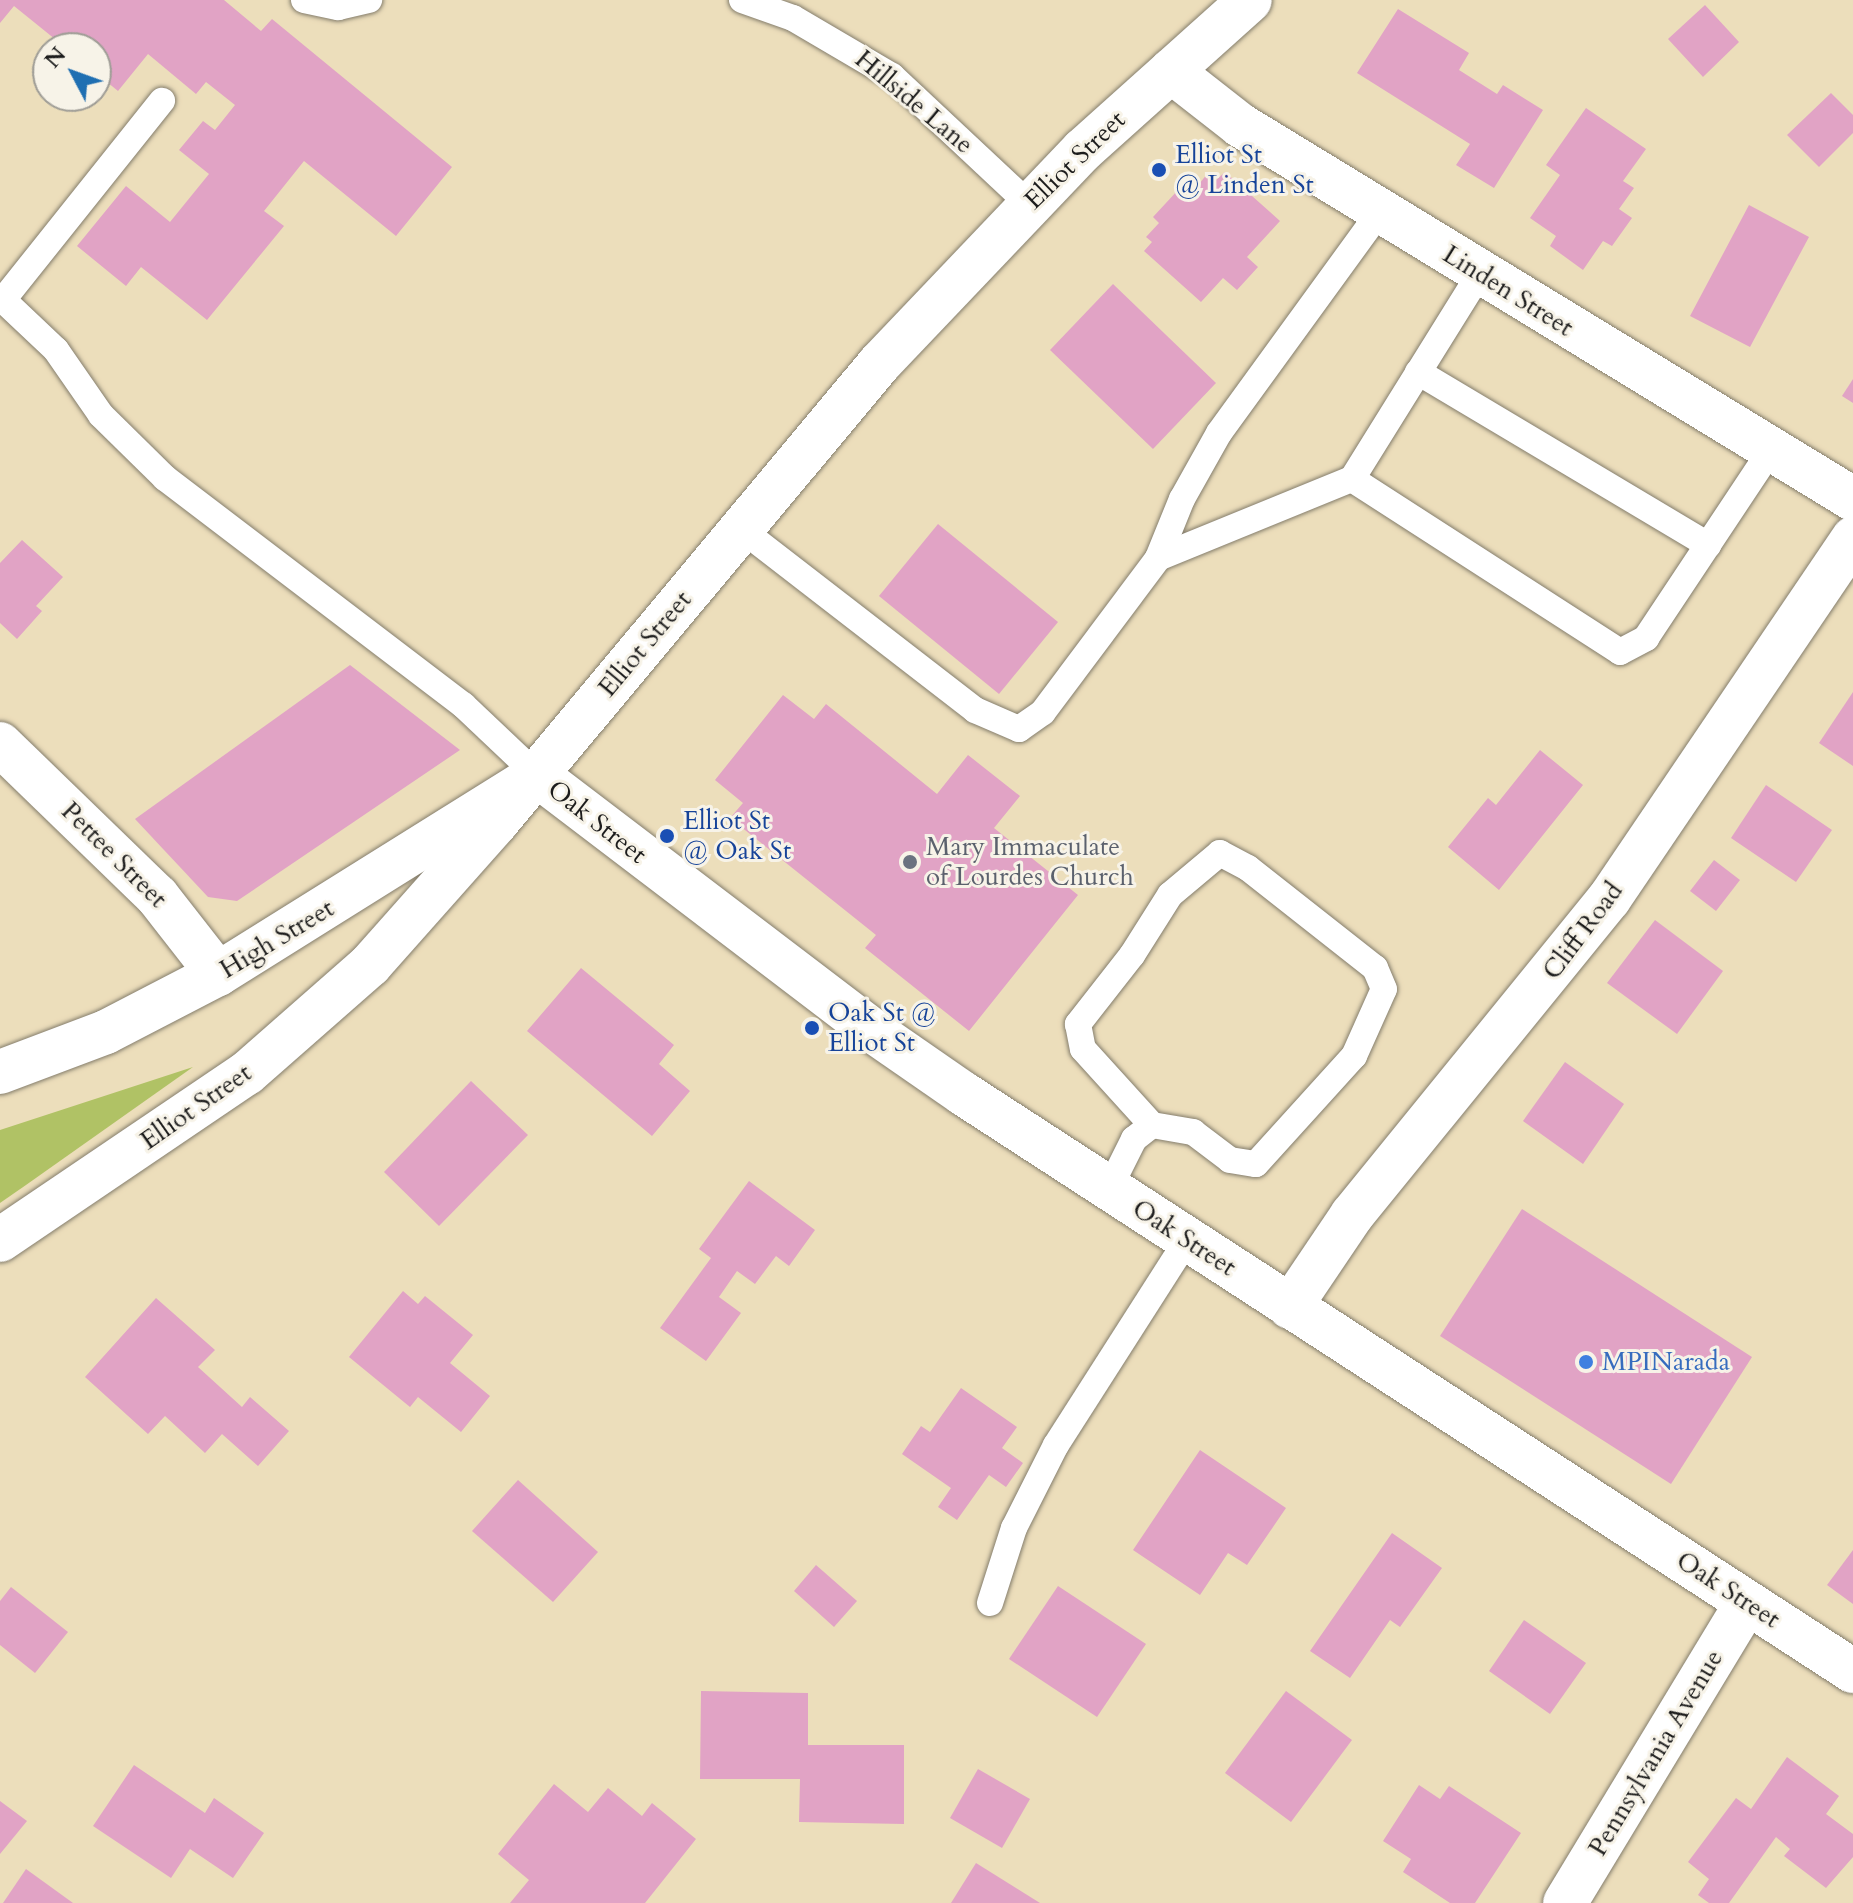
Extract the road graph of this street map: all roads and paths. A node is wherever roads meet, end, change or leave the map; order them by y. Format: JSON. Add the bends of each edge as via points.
{"nodes":[{"id":1,"x":304,"y":0,"type":"edge"},
{"id":2,"x":369,"y":0,"type":"edge"},
{"id":3,"x":742,"y":0,"type":"edge"},
{"id":4,"x":1250,"y":0,"type":"edge"},
{"id":5,"x":1171,"y":71,"type":"junction"},
{"id":6,"x":162,"y":101,"type":"dead end"},
{"id":7,"x":1029,"y":204,"type":"junction"},
{"id":8,"x":1380,"y":211,"type":"junction"},
{"id":9,"x":1480,"y":273,"type":"junction"},
{"id":10,"x":2,"y":298,"type":"edge"},
{"id":11,"x":1418,"y":372,"type":"junction"},
{"id":12,"x":1771,"y":450,"type":"junction"},
{"id":13,"x":1352,"y":479,"type":"junction"},
{"id":14,"x":1853,"y":499,"type":"edge"},
{"id":15,"x":741,"y":529,"type":"junction"},
{"id":16,"x":1853,"y":538,"type":"edge"},
{"id":17,"x":1708,"y":545,"type":"junction"},
{"id":18,"x":1158,"y":558,"type":"junction"},
{"id":19,"x":0,"y":744,"type":"edge"},
{"id":20,"x":537,"y":775,"type":"junction"},
{"id":21,"x":218,"y":974,"type":"junction"},
{"id":22,"x":0,"y":1072,"type":"edge"},
{"id":23,"x":1152,"y":1125,"type":"junction"},
{"id":24,"x":1109,"y":1189,"type":"junction"},
{"id":25,"x":0,"y":1240,"type":"edge"},
{"id":26,"x":1187,"y":1240,"type":"junction"},
{"id":27,"x":1290,"y":1307,"type":"junction"},
{"id":28,"x":990,"y":1603,"type":"dead end"},
{"id":29,"x":1747,"y":1603,"type":"junction"},
{"id":30,"x":1853,"y":1671,"type":"edge"},
{"id":31,"x":1565,"y":1903,"type":"edge"}],
"edges":[{"from":1,"to":2,"type":"lane","via":[[338,7]]},
{"from":3,"to":7,"type":"lane","name":"Hillside Lane","via":[[793,18],[892,76]]},
{"from":4,"to":5,"type":"street","name":"Elliot Street"},
{"from":5,"to":7,"type":"street","name":"Elliot Street"},
{"from":5,"to":8,"type":"street","name":"Linden Street","via":[[1214,109]]},
{"from":6,"to":10,"type":"lane"},
{"from":7,"to":15,"type":"street","name":"Elliot Street","via":[[880,363]]},
{"from":8,"to":9,"type":"street","name":"Linden Street"},
{"from":8,"to":18,"type":"lane","via":[[1219,433],[1182,499]]},
{"from":9,"to":11,"type":"lane"},
{"from":9,"to":12,"type":"street","name":"Linden Street"},
{"from":10,"to":20,"type":"lane","via":[[56,350],[101,415],[138,454],[471,711]]},
{"from":11,"to":13,"type":"lane"},
{"from":11,"to":17,"type":"lane"},
{"from":12,"to":14,"type":"street","name":"Linden Street"},
{"from":12,"to":17,"type":"lane"},
{"from":13,"to":17,"type":"lane","via":[[1620,652],[1646,638]]},
{"from":13,"to":18,"type":"lane"},
{"from":15,"to":18,"type":"lane","via":[[975,710],[1019,729],[1043,712]]},
{"from":15,"to":20,"type":"street","name":"Elliot Street"},
{"from":16,"to":27,"type":"street","name":"Cliff Road","via":[[1609,899],[1352,1215]]},
{"from":19,"to":21,"type":"street","name":"Pettee Street","via":[[157,896]]},
{"from":20,"to":21,"type":"street","name":"High Street"},
{"from":20,"to":24,"type":"street","name":"Oak Street","via":[[873,1031]]},
{"from":20,"to":25,"type":"street","name":"Elliot Street","via":[[412,921],[286,1043],[208,1102]]},
{"from":21,"to":22,"type":"street","name":"High Street","via":[[106,1032]]},
{"from":23,"to":23,"type":"lane","via":[[1193,1132],[1230,1160],[1256,1164],[1354,1056],[1384,989],[1375,968],[1248,868],[1220,853],[1170,895],[1078,1024],[1083,1049]]},
{"from":23,"to":24,"type":"lane","via":[[1134,1139]]},
{"from":24,"to":26,"type":"street","name":"Oak Street"},
{"from":26,"to":27,"type":"street","name":"Oak Street"},
{"from":26,"to":28,"type":"lane","via":[[1056,1445],[1014,1528]]},
{"from":27,"to":29,"type":"street","name":"Oak Street"},
{"from":29,"to":30,"type":"street","name":"Oak Street"},
{"from":29,"to":31,"type":"street","name":"Pennsylvania Avenue"}]}
